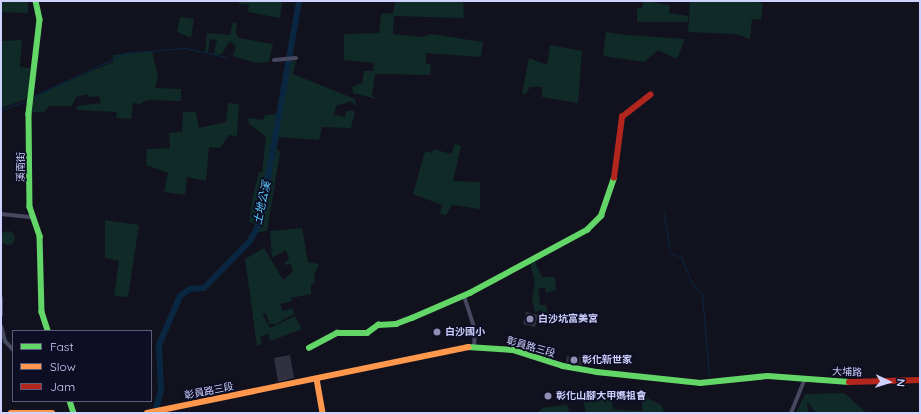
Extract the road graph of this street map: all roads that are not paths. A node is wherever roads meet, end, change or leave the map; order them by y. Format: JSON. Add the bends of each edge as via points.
{"nodes":[{"id":1,"x":36,"y":1,"type":"edge"},
{"id":2,"x":294,"y":58,"type":"dead end"},
{"id":3,"x":274,"y":60,"type":"dead end"},
{"id":4,"x":650,"y":95,"type":"dead end"},
{"id":5,"x":1,"y":214,"type":"edge"},
{"id":6,"x":32,"y":217,"type":"junction"},
{"id":7,"x":464,"y":296,"type":"junction"},
{"id":8,"x":1,"y":298,"type":"edge"},
{"id":9,"x":1,"y":315,"type":"edge"},
{"id":10,"x":1,"y":326,"type":"edge"},
{"id":11,"x":48,"y":330,"type":"edge"},
{"id":12,"x":474,"y":346,"type":"junction"},
{"id":13,"x":309,"y":348,"type":"dead end"},
{"id":14,"x":12,"y":349,"type":"edge"},
{"id":15,"x":317,"y":378,"type":"junction"},
{"id":16,"x":798,"y":378,"type":"joint"},
{"id":17,"x":805,"y":379,"type":"junction"},
{"id":18,"x":920,"y":380,"type":"edge"},
{"id":19,"x":70,"y":402,"type":"edge"},
{"id":20,"x":150,"y":412,"type":"edge"},
{"id":21,"x":11,"y":413,"type":"edge"},
{"id":22,"x":52,"y":413,"type":"edge"},
{"id":23,"x":74,"y":413,"type":"edge"},
{"id":24,"x":323,"y":413,"type":"edge"},
{"id":25,"x":791,"y":413,"type":"edge"}],
"edges":[{"from":1,"to":6,"type":"street","name":"溪南街","via":[[40,20],[29,114]]},
{"from":2,"to":3,"type":"street"},
{"from":4,"to":7,"type":"street","via":[[622,117],[613,187],[601,216],[590,228]]},
{"from":5,"to":6,"type":"street"},
{"from":6,"to":11,"type":"street","name":"溪南街","via":[[40,236],[42,312]]},
{"from":7,"to":12,"type":"street","via":[[475,329]]},
{"from":7,"to":13,"type":"street","via":[[399,324],[378,325],[367,333],[342,332]]},
{"from":8,"to":9,"type":"street"},
{"from":10,"to":14,"type":"street","via":[[5,342]]},
{"from":12,"to":15,"type":"street","name":"彰員路三段"},
{"from":12,"to":16,"type":"street","name":"彰員路三段","via":[[513,350],[563,366],[597,372],[700,383],[768,376]]},
{"from":15,"to":20,"type":"street","name":"彰員路三段"},
{"from":15,"to":24,"type":"street"},
{"from":16,"to":17,"type":"street","name":"大埔路"},
{"from":17,"to":18,"type":"street","name":"大埔路","via":[[853,382]]},
{"from":17,"to":25,"type":"street"},
{"from":19,"to":23,"type":"street"},
{"from":21,"to":22,"type":"street"}]}
